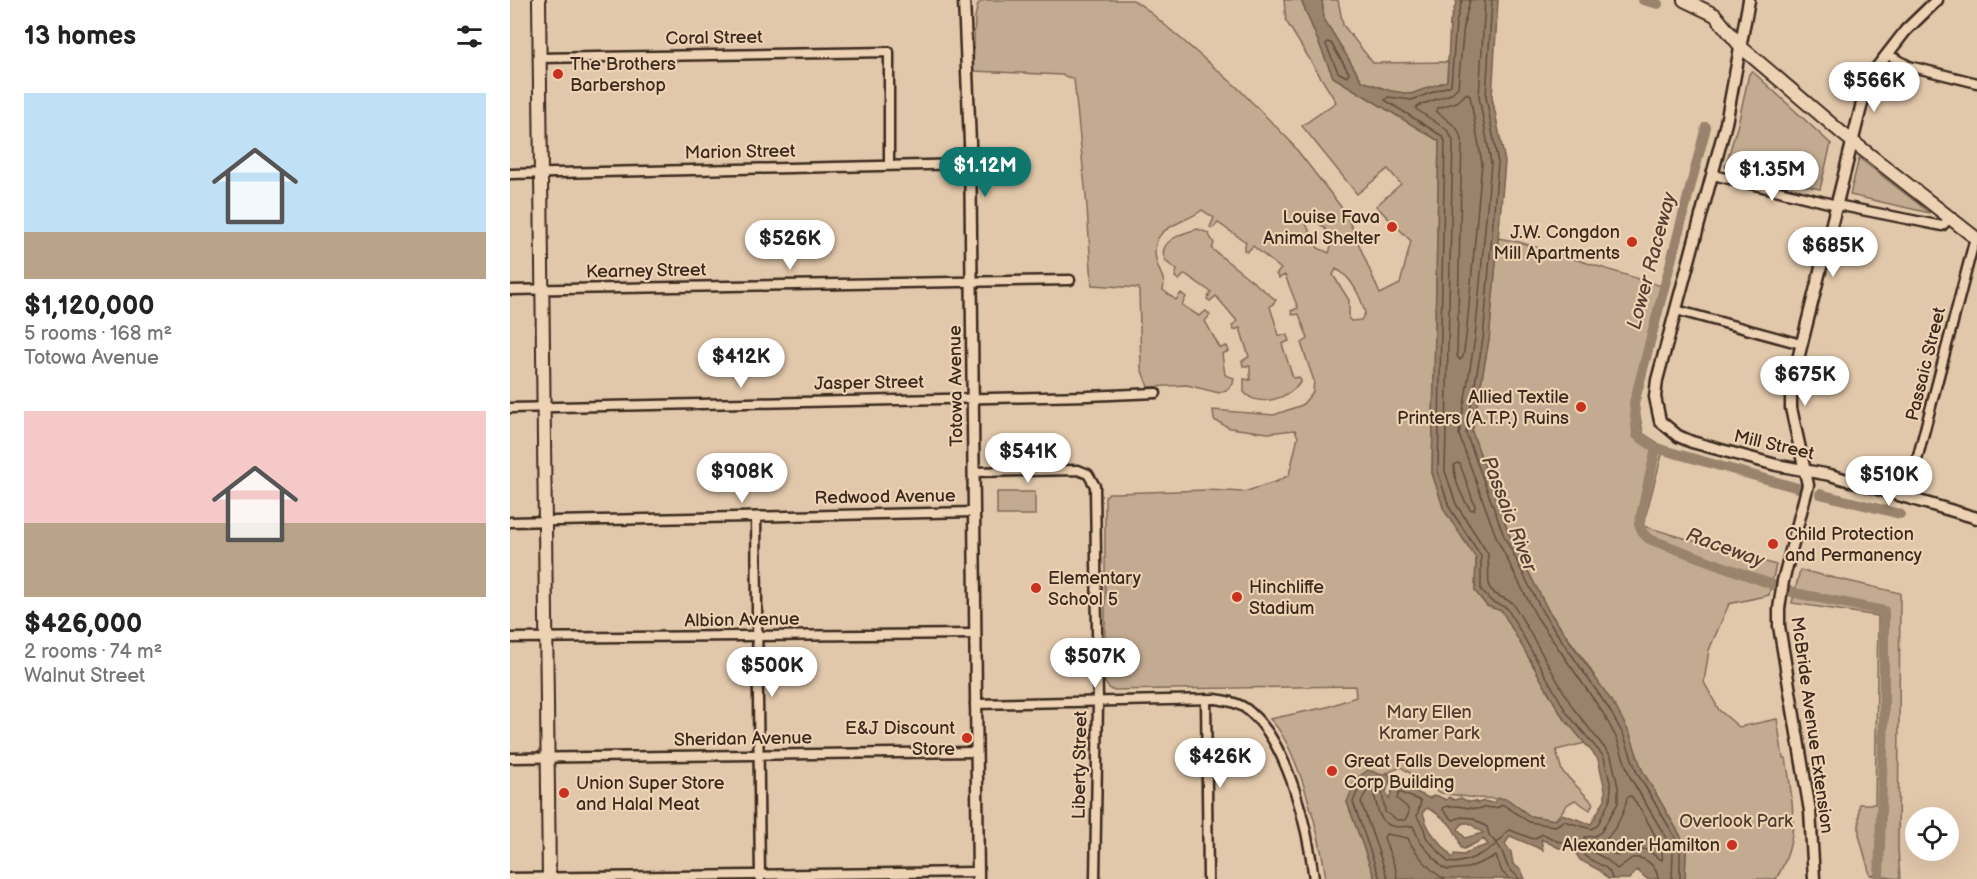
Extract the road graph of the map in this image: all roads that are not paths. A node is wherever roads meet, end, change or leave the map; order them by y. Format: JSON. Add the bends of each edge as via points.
{"nodes":[{"id":1,"x":539,"y":0,"type":"edge"},
{"id":2,"x":963,"y":0,"type":"edge"},
{"id":3,"x":1684,"y":0,"type":"edge"},
{"id":4,"x":1749,"y":0,"type":"edge"},
{"id":5,"x":1937,"y":0,"type":"edge"},
{"id":6,"x":1741,"y":46,"type":"junction"},
{"id":7,"x":1887,"y":54,"type":"junction"},
{"id":8,"x":539,"y":58,"type":"junction"},
{"id":9,"x":1977,"y":83,"type":"edge"},
{"id":10,"x":1852,"y":141,"type":"junction"},
{"id":11,"x":970,"y":164,"type":"junction"},
{"id":12,"x":888,"y":165,"type":"junction"},
{"id":13,"x":510,"y":174,"type":"edge"},
{"id":14,"x":540,"y":174,"type":"junction"},
{"id":15,"x":1713,"y":175,"type":"junction"},
{"id":16,"x":1837,"y":205,"type":"junction"},
{"id":17,"x":1950,"y":218,"type":"junction"},
{"id":18,"x":1976,"y":239,"type":"edge"},
{"id":19,"x":1070,"y":280,"type":"dead end"},
{"id":20,"x":971,"y":281,"type":"junction"},
{"id":21,"x":541,"y":289,"type":"junction"},
{"id":22,"x":510,"y":290,"type":"edge"},
{"id":23,"x":1676,"y":310,"type":"junction"},
{"id":24,"x":1801,"y":344,"type":"junction"},
{"id":25,"x":1156,"y":393,"type":"dead end"},
{"id":26,"x":973,"y":398,"type":"junction"},
{"id":27,"x":542,"y":407,"type":"junction"},
{"id":28,"x":510,"y":408,"type":"edge"},
{"id":29,"x":1806,"y":471,"type":"junction"},
{"id":30,"x":973,"y":472,"type":"junction"},
{"id":31,"x":1907,"y":498,"type":"junction"},
{"id":32,"x":974,"y":512,"type":"junction"},
{"id":33,"x":756,"y":517,"type":"junction"},
{"id":34,"x":1977,"y":518,"type":"edge"},
{"id":35,"x":544,"y":521,"type":"junction"},
{"id":36,"x":510,"y":522,"type":"edge"},
{"id":37,"x":974,"y":634,"type":"junction"},
{"id":38,"x":758,"y":637,"type":"junction"},
{"id":39,"x":510,"y":638,"type":"edge"},
{"id":40,"x":545,"y":638,"type":"junction"},
{"id":41,"x":1206,"y":699,"type":"junction"},
{"id":42,"x":1098,"y":702,"type":"junction"},
{"id":43,"x":975,"y":704,"type":"junction"},
{"id":44,"x":976,"y":752,"type":"junction"},
{"id":45,"x":759,"y":756,"type":"junction"},
{"id":46,"x":510,"y":758,"type":"edge"},
{"id":47,"x":546,"y":758,"type":"junction"},
{"id":48,"x":978,"y":876,"type":"edge"},
{"id":49,"x":760,"y":877,"type":"edge"},
{"id":50,"x":510,"y":878,"type":"edge"},
{"id":51,"x":549,"y":878,"type":"edge"},
{"id":52,"x":1095,"y":879,"type":"edge"},
{"id":53,"x":1208,"y":879,"type":"edge"},
{"id":54,"x":1314,"y":879,"type":"edge"},
{"id":55,"x":1814,"y":879,"type":"edge"}],
"edges":[{"from":1,"to":8,"type":"main road"},
{"from":2,"to":11,"type":"street","name":"Totowa Avenue"},
{"from":3,"to":6,"type":"main road","via":[[1715,15]]},
{"from":4,"to":6,"type":"street"},
{"from":5,"to":7,"type":"street","name":"McBride Avenue Extension"},
{"from":6,"to":10,"type":"main road"},
{"from":6,"to":15,"type":"street"},
{"from":7,"to":9,"type":"street","via":[[1909,66]]},
{"from":7,"to":10,"type":"street","name":"McBride Avenue Extension","via":[[1868,79]]},
{"from":8,"to":12,"type":"street","name":"Coral Street","via":[[889,52]]},
{"from":8,"to":14,"type":"main road"},
{"from":10,"to":16,"type":"street","name":"McBride Avenue Extension"},
{"from":10,"to":17,"type":"main road"},
{"from":11,"to":12,"type":"street","name":"Marion Street"},
{"from":11,"to":20,"type":"street","name":"Totowa Avenue"},
{"from":12,"to":14,"type":"street","name":"Marion Street"},
{"from":13,"to":14,"type":"street","name":"Marion Street"},
{"from":14,"to":21,"type":"main road"},
{"from":15,"to":16,"type":"street"},
{"from":15,"to":23,"type":"street"},
{"from":16,"to":17,"type":"street","via":[[1942,226]]},
{"from":16,"to":24,"type":"street","name":"McBride Avenue Extension"},
{"from":17,"to":18,"type":"main road"},
{"from":18,"to":31,"type":"street","name":"Passaic Street"},
{"from":19,"to":20,"type":"street","name":"Kearney Street"},
{"from":20,"to":21,"type":"street","name":"Kearney Street"},
{"from":20,"to":26,"type":"street","name":"Totowa Avenue"},
{"from":21,"to":22,"type":"street","name":"Kearney Street"},
{"from":21,"to":27,"type":"main road"},
{"from":23,"to":24,"type":"street"},
{"from":23,"to":29,"type":"street","name":"Mill Street","via":[[1657,380],[1659,421],[1692,442]]},
{"from":24,"to":29,"type":"street","name":"McBride Avenue Extension","via":[[1791,387],[1791,408]]},
{"from":25,"to":26,"type":"street","name":"Jasper Street"},
{"from":26,"to":27,"type":"street","name":"Jasper Street"},
{"from":26,"to":30,"type":"street","name":"Totowa Avenue"},
{"from":27,"to":28,"type":"street","name":"Jasper Street"},
{"from":27,"to":35,"type":"main road"},
{"from":29,"to":31,"type":"street","name":"Mill Street"},
{"from":29,"to":55,"type":"street","name":"McBride Avenue Extension","via":[[1808,492],[1780,599],[1780,633],[1810,811]]},
{"from":30,"to":32,"type":"street","name":"Totowa Avenue"},
{"from":30,"to":42,"type":"street","name":"Liberty Street","via":[[1078,470],[1088,474],[1095,486]]},
{"from":31,"to":34,"type":"street","name":"Mill Street"},
{"from":32,"to":33,"type":"street","name":"Redwood Avenue"},
{"from":32,"to":37,"type":"street","name":"Totowa Avenue"},
{"from":33,"to":35,"type":"street","name":"Redwood Avenue"},
{"from":33,"to":38,"type":"street"},
{"from":35,"to":36,"type":"street","name":"Redwood Avenue"},
{"from":35,"to":40,"type":"main road"},
{"from":37,"to":38,"type":"street","name":"Albion Avenue"},
{"from":37,"to":43,"type":"street","name":"Totowa Avenue"},
{"from":38,"to":40,"type":"street","name":"Albion Avenue"},
{"from":38,"to":45,"type":"street"},
{"from":39,"to":40,"type":"street","name":"Albion Avenue"},
{"from":40,"to":47,"type":"main road"},
{"from":41,"to":42,"type":"street"},
{"from":41,"to":53,"type":"street"},
{"from":41,"to":54,"type":"street","via":[[1244,707],[1269,735],[1291,781]]},
{"from":42,"to":43,"type":"street"},
{"from":42,"to":52,"type":"street","name":"Liberty Street"},
{"from":43,"to":44,"type":"street","name":"Totowa Avenue"},
{"from":44,"to":45,"type":"street","name":"Sheridan Avenue"},
{"from":44,"to":48,"type":"street","name":"Totowa Avenue"},
{"from":45,"to":47,"type":"street","name":"Sheridan Avenue"},
{"from":45,"to":49,"type":"street"},
{"from":46,"to":47,"type":"street","name":"Sheridan Avenue"},
{"from":47,"to":51,"type":"main road"},
{"from":48,"to":49,"type":"street"},
{"from":49,"to":51,"type":"street"},
{"from":50,"to":51,"type":"street"}]}
